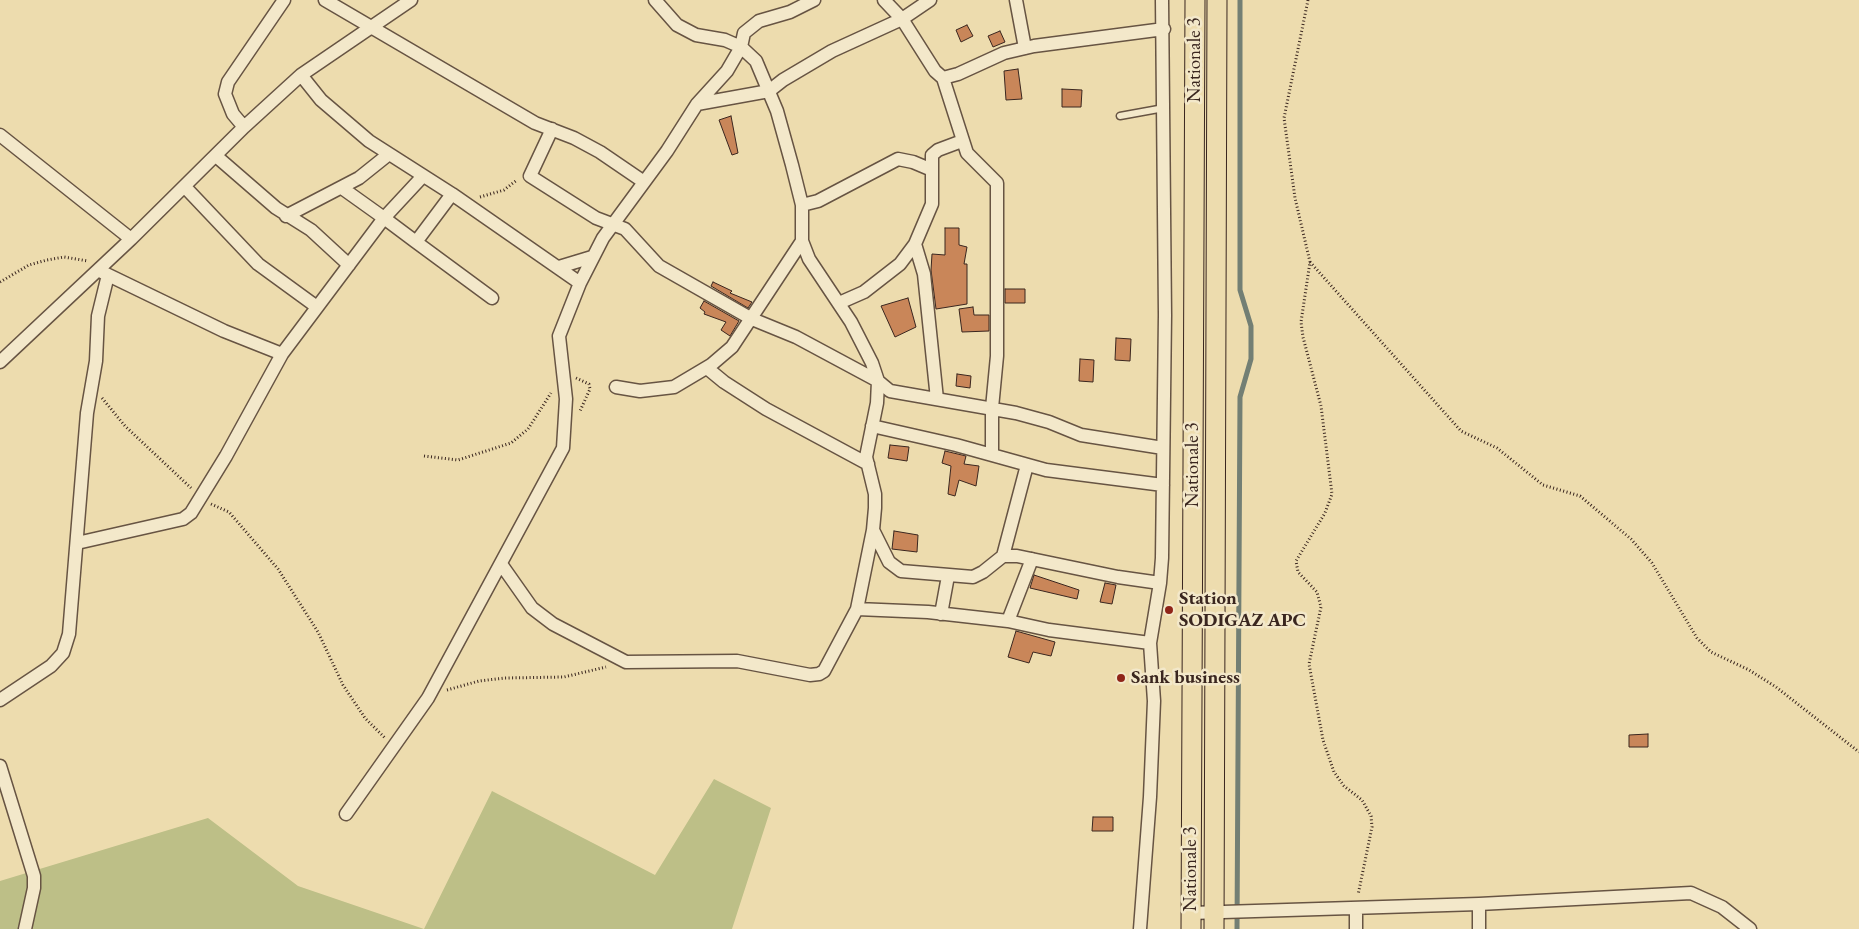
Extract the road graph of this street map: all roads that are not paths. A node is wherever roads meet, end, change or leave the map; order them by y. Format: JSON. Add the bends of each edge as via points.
{"nodes":[{"id":1,"x":284,"y":0,"type":"edge"},
{"id":2,"x":325,"y":0,"type":"edge"},
{"id":3,"x":411,"y":0,"type":"edge"},
{"id":4,"x":655,"y":0,"type":"edge"},
{"id":5,"x":814,"y":0,"type":"edge"},
{"id":6,"x":884,"y":0,"type":"edge"},
{"id":7,"x":930,"y":0,"type":"edge"},
{"id":8,"x":1016,"y":0,"type":"edge"},
{"id":9,"x":1162,"y":0,"type":"edge"},
{"id":10,"x":1195,"y":0,"type":"edge"},
{"id":11,"x":1217,"y":0,"type":"edge"},
{"id":12,"x":902,"y":19,"type":"junction"},
{"id":13,"x":371,"y":26,"type":"junction"},
{"id":14,"x":1164,"y":29,"type":"junction"},
{"id":15,"x":741,"y":48,"type":"junction"},
{"id":16,"x":1025,"y":48,"type":"junction"},
{"id":17,"x":301,"y":75,"type":"junction"},
{"id":18,"x":943,"y":78,"type":"junction"},
{"id":19,"x":769,"y":91,"type":"junction"},
{"id":20,"x":698,"y":104,"type":"junction"},
{"id":21,"x":1164,"y":108,"type":"junction"},
{"id":22,"x":1120,"y":116,"type":"dead end"},
{"id":23,"x":244,"y":127,"type":"junction"},
{"id":24,"x":552,"y":129,"type":"junction"},
{"id":25,"x":0,"y":135,"type":"edge"},
{"id":26,"x":962,"y":141,"type":"junction"},
{"id":27,"x":389,"y":154,"type":"junction"},
{"id":28,"x":216,"y":156,"type":"junction"},
{"id":29,"x":932,"y":170,"type":"junction"},
{"id":30,"x":423,"y":176,"type":"junction"},
{"id":31,"x":644,"y":182,"type":"junction"},
{"id":32,"x":185,"y":187,"type":"junction"},
{"id":33,"x":342,"y":188,"type":"junction"},
{"id":34,"x":452,"y":194,"type":"junction"},
{"id":35,"x":312,"y":204,"type":"junction"},
{"id":36,"x":802,"y":205,"type":"junction"},
{"id":37,"x":286,"y":216,"type":"junction"},
{"id":38,"x":384,"y":218,"type":"junction"},
{"id":39,"x":611,"y":224,"type":"junction"},
{"id":40,"x":311,"y":230,"type":"junction"},
{"id":41,"x":131,"y":240,"type":"junction"},
{"id":42,"x":802,"y":241,"type":"junction"},
{"id":43,"x":416,"y":242,"type":"junction"},
{"id":44,"x":915,"y":244,"type":"junction"},
{"id":45,"x":592,"y":257,"type":"junction"},
{"id":46,"x":349,"y":265,"type":"junction"},
{"id":47,"x":558,"y":266,"type":"junction"},
{"id":48,"x":104,"y":270,"type":"junction"},
{"id":49,"x":580,"y":282,"type":"junction"},
{"id":50,"x":492,"y":298,"type":"dead end"},
{"id":51,"x":839,"y":303,"type":"junction"},
{"id":52,"x":318,"y":307,"type":"junction"},
{"id":53,"x":752,"y":319,"type":"junction"},
{"id":54,"x":282,"y":354,"type":"junction"},
{"id":55,"x":0,"y":362,"type":"edge"},
{"id":56,"x":707,"y":368,"type":"junction"},
{"id":57,"x":878,"y":381,"type":"junction"},
{"id":58,"x":616,"y":387,"type":"dead end"},
{"id":59,"x":937,"y":399,"type":"junction"},
{"id":60,"x":992,"y":408,"type":"junction"},
{"id":61,"x":872,"y":426,"type":"junction"},
{"id":62,"x":1163,"y":448,"type":"junction"},
{"id":63,"x":992,"y":455,"type":"junction"},
{"id":64,"x":868,"y":464,"type":"junction"},
{"id":65,"x":1027,"y":465,"type":"junction"},
{"id":66,"x":1163,"y":485,"type":"junction"},
{"id":67,"x":873,"y":530,"type":"junction"},
{"id":68,"x":77,"y":543,"type":"junction"},
{"id":69,"x":1003,"y":556,"type":"junction"},
{"id":70,"x":1032,"y":559,"type":"junction"},
{"id":71,"x":501,"y":564,"type":"junction"},
{"id":72,"x":948,"y":576,"type":"junction"},
{"id":73,"x":1160,"y":583,"type":"junction"},
{"id":74,"x":857,"y":609,"type":"junction"},
{"id":75,"x":941,"y":614,"type":"junction"},
{"id":76,"x":1008,"y":621,"type":"junction"},
{"id":77,"x":1150,"y":643,"type":"junction"},
{"id":78,"x":0,"y":700,"type":"edge"},
{"id":79,"x":0,"y":766,"type":"edge"},
{"id":80,"x":346,"y":814,"type":"dead end"},
{"id":81,"x":1479,"y":904,"type":"junction"},
{"id":82,"x":1356,"y":908,"type":"junction"},
{"id":83,"x":1191,"y":921,"type":"edge"},
{"id":84,"x":1214,"y":921,"type":"edge"},
{"id":85,"x":25,"y":929,"type":"edge"},
{"id":86,"x":1140,"y":929,"type":"edge"},
{"id":87,"x":1356,"y":929,"type":"edge"},
{"id":88,"x":1479,"y":929,"type":"edge"},
{"id":89,"x":1750,"y":929,"type":"edge"}],
"edges":[{"from":1,"to":23,"type":"street","via":[[228,82],[225,94],[233,114]]},
{"from":2,"to":13,"type":"street"},
{"from":3,"to":13,"type":"street"},
{"from":4,"to":15,"type":"street","via":[[677,25],[696,35],[725,40]]},
{"from":5,"to":15,"type":"street","via":[[752,26],[744,32]]},
{"from":6,"to":12,"type":"street"},
{"from":7,"to":12,"type":"street"},
{"from":8,"to":16,"type":"street"},
{"from":9,"to":14,"type":"street"},
{"from":10,"to":83,"type":"main road","name":"Nationale 3"},
{"from":11,"to":84,"type":"main road","name":"Nationale 3"},
{"from":12,"to":18,"type":"street","via":[[935,71]]},
{"from":12,"to":19,"type":"street","via":[[832,51]]},
{"from":13,"to":17,"type":"street"},
{"from":13,"to":24,"type":"street","via":[[535,123]]},
{"from":14,"to":16,"type":"street"},
{"from":14,"to":21,"type":"street"},
{"from":15,"to":19,"type":"street","via":[[756,61]]},
{"from":15,"to":20,"type":"street","via":[[727,71]]},
{"from":16,"to":18,"type":"street","via":[[1004,53]]},
{"from":17,"to":23,"type":"street"},
{"from":17,"to":27,"type":"street","via":[[321,100]]},
{"from":18,"to":26,"type":"street"},
{"from":19,"to":20,"type":"street"},
{"from":19,"to":36,"type":"street"},
{"from":20,"to":31,"type":"street"},
{"from":21,"to":22,"type":"lane"},
{"from":21,"to":62,"type":"street"},
{"from":23,"to":28,"type":"street"},
{"from":24,"to":31,"type":"street","via":[[600,152]]},
{"from":24,"to":39,"type":"street","via":[[530,176]]},
{"from":25,"to":41,"type":"street"},
{"from":26,"to":29,"type":"street","via":[[935,152]]},
{"from":26,"to":60,"type":"street","via":[[971,159],[997,183],[997,356]]},
{"from":27,"to":30,"type":"street"},
{"from":27,"to":33,"type":"street"},
{"from":28,"to":32,"type":"street"},
{"from":28,"to":37,"type":"street"},
{"from":29,"to":36,"type":"street","via":[[898,159],[824,198]]},
{"from":29,"to":44,"type":"street","via":[[932,204]]},
{"from":30,"to":34,"type":"street"},
{"from":30,"to":38,"type":"street"},
{"from":31,"to":39,"type":"street"},
{"from":32,"to":41,"type":"street"},
{"from":32,"to":52,"type":"street","via":[[258,264]]},
{"from":33,"to":35,"type":"street"},
{"from":33,"to":38,"type":"street"},
{"from":34,"to":43,"type":"street"},
{"from":34,"to":47,"type":"street"},
{"from":35,"to":37,"type":"street"},
{"from":35,"to":40,"type":"street"},
{"from":36,"to":42,"type":"street"},
{"from":37,"to":40,"type":"street"},
{"from":38,"to":43,"type":"street"},
{"from":38,"to":46,"type":"street"},
{"from":39,"to":45,"type":"street"},
{"from":39,"to":53,"type":"street","via":[[633,236],[659,266]]},
{"from":40,"to":46,"type":"street"},
{"from":41,"to":48,"type":"street"},
{"from":42,"to":51,"type":"street","via":[[808,259]]},
{"from":42,"to":53,"type":"street"},
{"from":43,"to":50,"type":"street"},
{"from":44,"to":51,"type":"street","via":[[900,264],[879,281]]},
{"from":44,"to":59,"type":"street","via":[[924,274]]},
{"from":45,"to":47,"type":"street"},
{"from":45,"to":49,"type":"street"},
{"from":46,"to":52,"type":"street"},
{"from":47,"to":49,"type":"street"},
{"from":48,"to":54,"type":"street","via":[[224,330]]},
{"from":48,"to":55,"type":"street"},
{"from":48,"to":68,"type":"street","via":[[94,380],[87,413]]},
{"from":49,"to":71,"type":"street","via":[[559,336],[566,399],[564,448]]},
{"from":51,"to":57,"type":"street","via":[[872,363]]},
{"from":52,"to":54,"type":"street"},
{"from":53,"to":56,"type":"street","via":[[732,347]]},
{"from":53,"to":57,"type":"street","via":[[796,337]]},
{"from":54,"to":68,"type":"street","via":[[201,499],[183,519]]},
{"from":56,"to":58,"type":"street","via":[[674,387],[640,391]]},
{"from":56,"to":64,"type":"street","via":[[766,409]]},
{"from":57,"to":59,"type":"street","via":[[895,393]]},
{"from":57,"to":61,"type":"street"},
{"from":59,"to":60,"type":"street"},
{"from":60,"to":62,"type":"street","via":[[1049,422],[1081,435]]},
{"from":60,"to":63,"type":"street"},
{"from":61,"to":63,"type":"street"},
{"from":61,"to":64,"type":"street"},
{"from":62,"to":66,"type":"street"},
{"from":63,"to":65,"type":"street"},
{"from":64,"to":67,"type":"street","via":[[874,494]]},
{"from":65,"to":66,"type":"street"},
{"from":65,"to":69,"type":"street"},
{"from":66,"to":73,"type":"street"},
{"from":67,"to":72,"type":"street","via":[[892,567],[901,571]]},
{"from":67,"to":74,"type":"street"},
{"from":68,"to":78,"type":"street","via":[[69,634],[63,653],[52,666]]},
{"from":69,"to":70,"type":"street"},
{"from":69,"to":72,"type":"street","via":[[973,577]]},
{"from":70,"to":73,"type":"street"},
{"from":70,"to":76,"type":"street"},
{"from":71,"to":74,"type":"street","via":[[532,608],[553,624],[626,662],[737,660],[810,675],[820,674]]},
{"from":71,"to":80,"type":"street","via":[[428,698]]},
{"from":72,"to":75,"type":"street"},
{"from":73,"to":77,"type":"street"},
{"from":74,"to":75,"type":"street"},
{"from":75,"to":76,"type":"street"},
{"from":76,"to":77,"type":"street","via":[[1049,630]]},
{"from":77,"to":86,"type":"street","via":[[1154,701]]},
{"from":79,"to":85,"type":"street","via":[[34,876]]},
{"from":81,"to":82,"type":"street"},
{"from":81,"to":88,"type":"street"},
{"from":81,"to":89,"type":"street","via":[[1691,893],[1722,907]]},
{"from":82,"to":84,"type":"street"},
{"from":82,"to":87,"type":"street"},
{"from":83,"to":84,"type":"street"}]}
